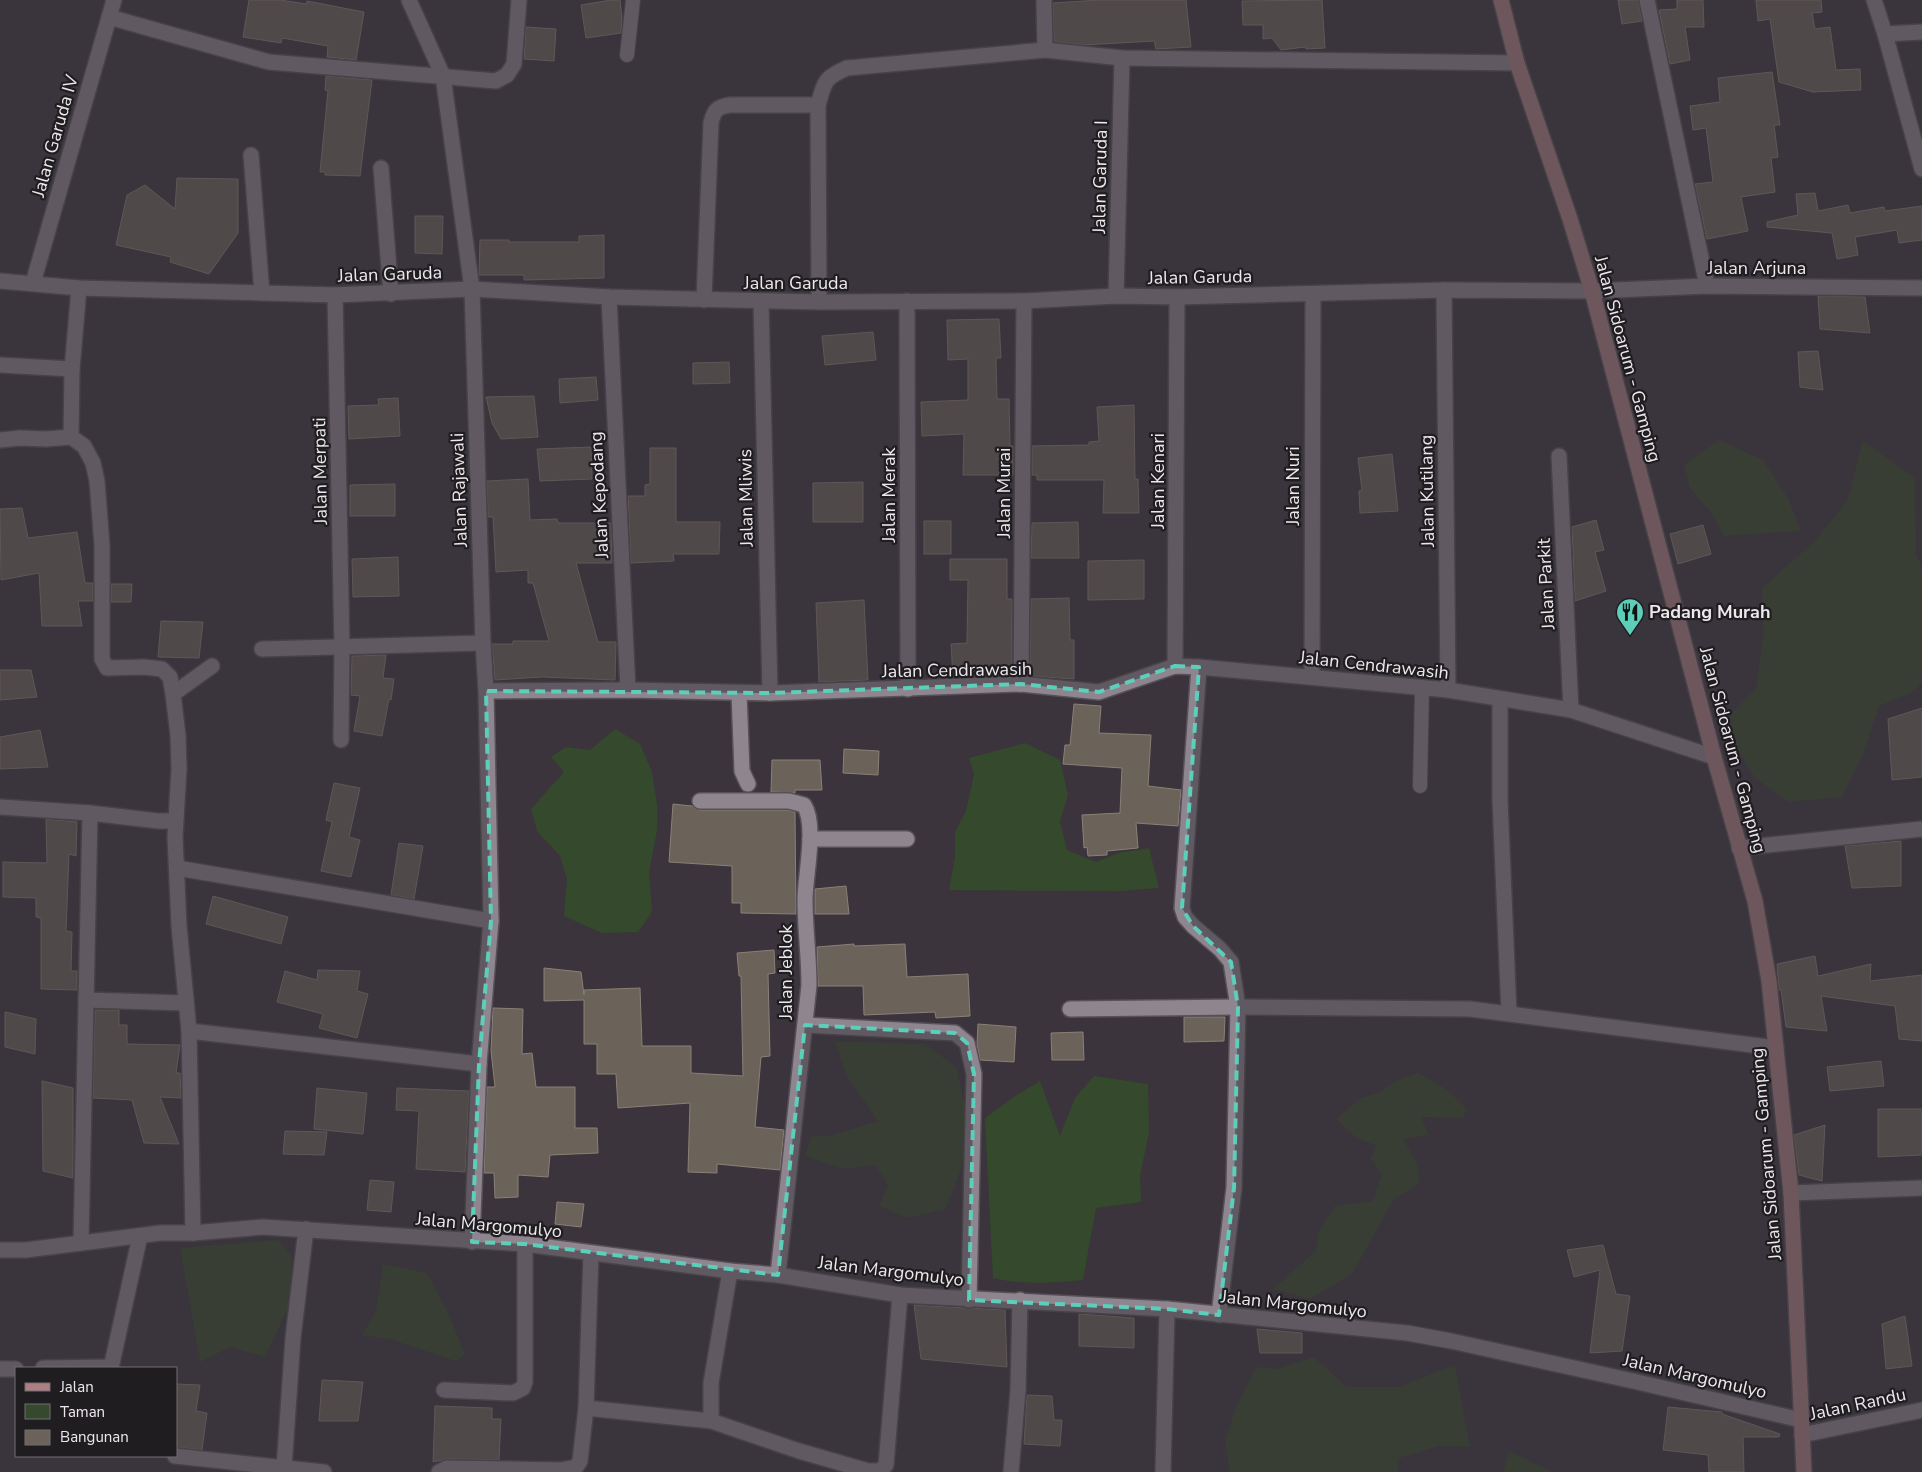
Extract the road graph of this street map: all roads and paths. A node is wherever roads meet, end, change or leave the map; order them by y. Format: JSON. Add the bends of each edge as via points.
{"nodes":[{"id":1,"x":114,"y":0,"type":"edge"},
{"id":2,"x":409,"y":0,"type":"edge"},
{"id":3,"x":519,"y":0,"type":"edge"},
{"id":4,"x":632,"y":0,"type":"edge"},
{"id":5,"x":1044,"y":0,"type":"edge"},
{"id":6,"x":1501,"y":0,"type":"edge"},
{"id":7,"x":1506,"y":0,"type":"edge"},
{"id":8,"x":1647,"y":0,"type":"edge"},
{"id":9,"x":1874,"y":0,"type":"edge"},
{"id":10,"x":108,"y":17,"type":"junction"},
{"id":11,"x":1922,"y":32,"type":"edge"},
{"id":12,"x":1885,"y":34,"type":"junction"},
{"id":13,"x":1045,"y":50,"type":"junction"},
{"id":14,"x":627,"y":55,"type":"dead end"},
{"id":15,"x":1122,"y":58,"type":"junction"},
{"id":16,"x":1517,"y":63,"type":"junction"},
{"id":17,"x":443,"y":76,"type":"junction"},
{"id":18,"x":818,"y":105,"type":"junction"},
{"id":19,"x":251,"y":155,"type":"dead end"},
{"id":20,"x":381,"y":168,"type":"dead end"},
{"id":21,"x":1922,"y":169,"type":"edge"},
{"id":22,"x":0,"y":281,"type":"edge"},
{"id":23,"x":33,"y":283,"type":"junction"},
{"id":24,"x":1706,"y":286,"type":"junction"},
{"id":25,"x":79,"y":288,"type":"junction"},
{"id":26,"x":1922,"y":288,"type":"edge"},
{"id":27,"x":472,"y":289,"type":"junction"},
{"id":28,"x":1444,"y":290,"type":"junction"},
{"id":29,"x":1592,"y":291,"type":"junction"},
{"id":30,"x":262,"y":293,"type":"junction"},
{"id":31,"x":391,"y":294,"type":"junction"},
{"id":32,"x":1313,"y":294,"type":"junction"},
{"id":33,"x":335,"y":295,"type":"junction"},
{"id":34,"x":1116,"y":296,"type":"junction"},
{"id":35,"x":609,"y":297,"type":"junction"},
{"id":36,"x":1177,"y":297,"type":"junction"},
{"id":37,"x":704,"y":300,"type":"junction"},
{"id":38,"x":907,"y":301,"type":"junction"},
{"id":39,"x":1024,"y":301,"type":"junction"},
{"id":40,"x":760,"y":302,"type":"junction"},
{"id":41,"x":819,"y":302,"type":"junction"},
{"id":42,"x":0,"y":365,"type":"edge"},
{"id":43,"x":72,"y":369,"type":"junction"},
{"id":44,"x":71,"y":437,"type":"junction"},
{"id":45,"x":0,"y":440,"type":"edge"},
{"id":46,"x":1559,"y":456,"type":"dead end"},
{"id":47,"x":483,"y":643,"type":"junction"},
{"id":48,"x":342,"y":646,"type":"junction"},
{"id":49,"x":262,"y":649,"type":"dead end"},
{"id":50,"x":212,"y":666,"type":"dead end"},
{"id":51,"x":1175,"y":666,"type":"junction"},
{"id":52,"x":1199,"y":667,"type":"junction"},
{"id":53,"x":1312,"y":677,"type":"junction"},
{"id":54,"x":1021,"y":684,"type":"junction"},
{"id":55,"x":1422,"y":688,"type":"junction"},
{"id":56,"x":908,"y":689,"type":"junction"},
{"id":57,"x":628,"y":690,"type":"junction"},
{"id":58,"x":1448,"y":690,"type":"junction"},
{"id":59,"x":486,"y":691,"type":"junction"},
{"id":60,"x":738,"y":693,"type":"junction"},
{"id":61,"x":770,"y":693,"type":"junction"},
{"id":62,"x":173,"y":694,"type":"junction"},
{"id":63,"x":1500,"y":699,"type":"junction"},
{"id":64,"x":1570,"y":710,"type":"junction"},
{"id":65,"x":341,"y":740,"type":"dead end"},
{"id":66,"x":1714,"y":757,"type":"junction"},
{"id":67,"x":748,"y":784,"type":"dead end"},
{"id":68,"x":1420,"y":786,"type":"dead end"},
{"id":69,"x":700,"y":801,"type":"dead end"},
{"id":70,"x":0,"y":807,"type":"edge"},
{"id":71,"x":90,"y":813,"type":"junction"},
{"id":72,"x":175,"y":821,"type":"junction"},
{"id":73,"x":1922,"y":829,"type":"edge"},
{"id":74,"x":810,"y":839,"type":"junction"},
{"id":75,"x":907,"y":839,"type":"dead end"},
{"id":76,"x":1739,"y":848,"type":"junction"},
{"id":77,"x":177,"y":868,"type":"junction"},
{"id":78,"x":491,"y":921,"type":"junction"},
{"id":79,"x":86,"y":1000,"type":"junction"},
{"id":80,"x":186,"y":1003,"type":"junction"},
{"id":81,"x":1238,"y":1007,"type":"junction"},
{"id":82,"x":1070,"y":1009,"type":"dead end"},
{"id":83,"x":1509,"y":1014,"type":"junction"},
{"id":84,"x":805,"y":1025,"type":"junction"},
{"id":85,"x":189,"y":1031,"type":"junction"},
{"id":86,"x":1776,"y":1048,"type":"junction"},
{"id":87,"x":479,"y":1064,"type":"junction"},
{"id":88,"x":1922,"y":1188,"type":"edge"},
{"id":89,"x":1791,"y":1193,"type":"junction"},
{"id":90,"x":306,"y":1229,"type":"junction"},
{"id":91,"x":193,"y":1233,"type":"junction"},
{"id":92,"x":140,"y":1236,"type":"junction"},
{"id":93,"x":472,"y":1242,"type":"junction"},
{"id":94,"x":81,"y":1243,"type":"junction"},
{"id":95,"x":525,"y":1244,"type":"junction"},
{"id":96,"x":0,"y":1250,"type":"edge"},
{"id":97,"x":591,"y":1253,"type":"junction"},
{"id":98,"x":730,"y":1271,"type":"junction"},
{"id":99,"x":778,"y":1275,"type":"junction"},
{"id":100,"x":900,"y":1295,"type":"junction"},
{"id":101,"x":969,"y":1300,"type":"junction"},
{"id":102,"x":1020,"y":1300,"type":"junction"},
{"id":103,"x":1167,"y":1309,"type":"junction"},
{"id":104,"x":1219,"y":1315,"type":"junction"},
{"id":105,"x":111,"y":1367,"type":"edge"},
{"id":106,"x":0,"y":1369,"type":"edge"},
{"id":107,"x":15,"y":1369,"type":"edge"},
{"id":108,"x":444,"y":1390,"type":"dead end"},
{"id":109,"x":586,"y":1408,"type":"junction"},
{"id":110,"x":1922,"y":1410,"type":"edge"},
{"id":111,"x":1802,"y":1420,"type":"junction"},
{"id":112,"x":711,"y":1421,"type":"junction"},
{"id":113,"x":1802,"y":1435,"type":"junction"},
{"id":114,"x":178,"y":1456,"type":"edge"},
{"id":115,"x":284,"y":1468,"type":"junction"},
{"id":116,"x":577,"y":1470,"type":"edge"},
{"id":117,"x":880,"y":1471,"type":"edge"},
{"id":118,"x":324,"y":1472,"type":"edge"},
{"id":119,"x":439,"y":1472,"type":"edge"},
{"id":120,"x":1011,"y":1472,"type":"edge"},
{"id":121,"x":1163,"y":1472,"type":"edge"},
{"id":122,"x":1804,"y":1472,"type":"edge"}],
"edges":[{"from":1,"to":10,"type":"street","name":"Jalan Garuda IV"},
{"from":2,"to":17,"type":"street","name":"Jalan Rajawali"},
{"from":3,"to":17,"type":"street","via":[[514,64],[507,75],[496,81]]},
{"from":4,"to":14,"type":"lane"},
{"from":5,"to":13,"type":"street"},
{"from":6,"to":7,"type":"street"},
{"from":6,"to":16,"type":"main road","name":"Jalan Sidoarum - Gamping"},
{"from":8,"to":24,"type":"street"},
{"from":9,"to":12,"type":"street"},
{"from":10,"to":17,"type":"street","via":[[269,62]]},
{"from":10,"to":23,"type":"street","name":"Jalan Garuda IV"},
{"from":11,"to":12,"type":"street"},
{"from":12,"to":21,"type":"street"},
{"from":13,"to":15,"type":"street"},
{"from":13,"to":18,"type":"street","via":[[847,68],[832,75],[824,84]]},
{"from":15,"to":16,"type":"street"},
{"from":15,"to":34,"type":"street","name":"Jalan Garuda I"},
{"from":16,"to":29,"type":"main road","name":"Jalan Sidoarum - Gamping"},
{"from":17,"to":27,"type":"street","name":"Jalan Rajawali"},
{"from":18,"to":37,"type":"street","via":[[730,105],[719,107],[714,112]]},
{"from":18,"to":41,"type":"street"},
{"from":19,"to":30,"type":"street"},
{"from":20,"to":31,"type":"street"},
{"from":22,"to":23,"type":"street","name":"Jalan Garuda"},
{"from":23,"to":25,"type":"street","name":"Jalan Garuda"},
{"from":24,"to":26,"type":"street","name":"Jalan Arjuna"},
{"from":24,"to":29,"type":"street","name":"Jalan Arjuna"},
{"from":25,"to":30,"type":"street","name":"Jalan Garuda"},
{"from":25,"to":43,"type":"street"},
{"from":27,"to":31,"type":"street","name":"Jalan Garuda"},
{"from":27,"to":35,"type":"street","name":"Jalan Garuda"},
{"from":27,"to":47,"type":"street","name":"Jalan Rajawali"},
{"from":28,"to":29,"type":"street","name":"Jalan Garuda"},
{"from":28,"to":32,"type":"street","name":"Jalan Garuda"},
{"from":28,"to":58,"type":"street","name":"Jalan Kutilang"},
{"from":29,"to":66,"type":"main road","name":"Jalan Sidoarum - Gamping"},
{"from":30,"to":33,"type":"street","name":"Jalan Garuda"},
{"from":31,"to":33,"type":"street","name":"Jalan Garuda"},
{"from":32,"to":36,"type":"street","name":"Jalan Garuda"},
{"from":32,"to":53,"type":"street","name":"Jalan Nuri"},
{"from":33,"to":48,"type":"street","name":"Jalan Merpati"},
{"from":34,"to":36,"type":"street","name":"Jalan Garuda"},
{"from":34,"to":39,"type":"street","name":"Jalan Garuda"},
{"from":35,"to":37,"type":"street","name":"Jalan Garuda"},
{"from":35,"to":57,"type":"street","name":"Jalan Kepodang"},
{"from":36,"to":51,"type":"street","name":"Jalan Kenari"},
{"from":37,"to":40,"type":"street","name":"Jalan Garuda"},
{"from":38,"to":39,"type":"street","name":"Jalan Garuda"},
{"from":38,"to":41,"type":"street","name":"Jalan Garuda"},
{"from":38,"to":56,"type":"street","name":"Jalan Merak"},
{"from":39,"to":54,"type":"street","name":"Jalan Murai"},
{"from":40,"to":41,"type":"street","name":"Jalan Garuda"},
{"from":40,"to":61,"type":"street","name":"Jalan Mliwis"},
{"from":42,"to":43,"type":"street"},
{"from":43,"to":44,"type":"street"},
{"from":44,"to":45,"type":"street"},
{"from":44,"to":62,"type":"street","via":[[84,446],[93,463],[97,481],[102,545],[102,660],[107,668],[162,670],[170,677]]},
{"from":46,"to":64,"type":"street","name":"Jalan Parkit"},
{"from":47,"to":48,"type":"street"},
{"from":47,"to":59,"type":"street","name":"Jalan Rajawali"},
{"from":48,"to":49,"type":"street"},
{"from":48,"to":65,"type":"street","name":"Jalan Merpati"},
{"from":50,"to":62,"type":"street"},
{"from":51,"to":52,"type":"street","name":"Jalan Cendrawasih"},
{"from":51,"to":54,"type":"street","name":"Jalan Cendrawasih","via":[[1099,692]]},
{"from":52,"to":53,"type":"street","name":"Jalan Cendrawasih"},
{"from":52,"to":81,"type":"street","via":[[1182,908],[1193,926],[1231,962]]},
{"from":53,"to":55,"type":"street","name":"Jalan Cendrawasih"},
{"from":54,"to":56,"type":"street","name":"Jalan Cendrawasih"},
{"from":55,"to":58,"type":"street","name":"Jalan Cendrawasih"},
{"from":55,"to":68,"type":"lane"},
{"from":56,"to":61,"type":"street","name":"Jalan Cendrawasih"},
{"from":57,"to":59,"type":"street","name":"Jalan Cendrawasih"},
{"from":57,"to":60,"type":"street","name":"Jalan Cendrawasih"},
{"from":58,"to":63,"type":"street","name":"Jalan Cendrawasih"},
{"from":59,"to":78,"type":"street","name":"Jalan Rajawali"},
{"from":60,"to":61,"type":"street","name":"Jalan Cendrawasih"},
{"from":60,"to":67,"type":"street","via":[[742,771]]},
{"from":62,"to":72,"type":"street","via":[[178,752]]},
{"from":63,"to":64,"type":"street","name":"Jalan Cendrawasih"},
{"from":63,"to":83,"type":"street","via":[[1500,800]]},
{"from":64,"to":66,"type":"street","name":"Jalan Cendrawasih"},
{"from":66,"to":76,"type":"main road","name":"Jalan Sidoarum - Gamping"},
{"from":69,"to":74,"type":"street","name":"Jalan Jeblok","via":[[763,800],[804,804]]},
{"from":70,"to":71,"type":"street"},
{"from":71,"to":72,"type":"street"},
{"from":71,"to":79,"type":"street"},
{"from":72,"to":77,"type":"street"},
{"from":73,"to":76,"type":"street"},
{"from":74,"to":75,"type":"street"},
{"from":74,"to":84,"type":"street","name":"Jalan Jeblok","via":[[805,899],[809,985]]},
{"from":76,"to":86,"type":"main road","name":"Jalan Sidoarum - Gamping","via":[[1755,901],[1769,981]]},
{"from":77,"to":78,"type":"street"},
{"from":77,"to":80,"type":"street"},
{"from":78,"to":87,"type":"street","name":"Jalan Rajawali"},
{"from":79,"to":80,"type":"street"},
{"from":79,"to":94,"type":"street"},
{"from":80,"to":85,"type":"street"},
{"from":81,"to":82,"type":"street"},
{"from":81,"to":83,"type":"street","via":[[1470,1009]]},
{"from":81,"to":104,"type":"street","via":[[1234,1188]]},
{"from":83,"to":86,"type":"street"},
{"from":84,"to":99,"type":"street","name":"Jalan Jeblok"},
{"from":84,"to":101,"type":"street","via":[[955,1032],[967,1043],[974,1074]]},
{"from":85,"to":87,"type":"street"},
{"from":85,"to":91,"type":"street"},
{"from":86,"to":89,"type":"main road","name":"Jalan Sidoarum - Gamping"},
{"from":87,"to":93,"type":"street","name":"Jalan Rajawali"},
{"from":88,"to":89,"type":"street"},
{"from":89,"to":111,"type":"main road","name":"Jalan Sidoarum - Gamping"},
{"from":90,"to":91,"type":"street","name":"Jalan Margomulyo","via":[[263,1227]]},
{"from":90,"to":93,"type":"street","name":"Jalan Margomulyo"},
{"from":90,"to":115,"type":"street","via":[[292,1338]]},
{"from":91,"to":92,"type":"street","name":"Jalan Margomulyo"},
{"from":92,"to":94,"type":"street","name":"Jalan Margomulyo"},
{"from":92,"to":105,"type":"street"},
{"from":93,"to":95,"type":"street","name":"Jalan Margomulyo"},
{"from":94,"to":96,"type":"street","name":"Jalan Margomulyo"},
{"from":95,"to":97,"type":"street","name":"Jalan Margomulyo"},
{"from":95,"to":108,"type":"street","via":[[523,1388],[514,1394]]},
{"from":97,"to":98,"type":"street","name":"Jalan Margomulyo"},
{"from":97,"to":109,"type":"street"},
{"from":98,"to":99,"type":"street","name":"Jalan Margomulyo"},
{"from":98,"to":112,"type":"street","via":[[711,1383]]},
{"from":99,"to":100,"type":"street","name":"Jalan Margomulyo"},
{"from":100,"to":101,"type":"street","name":"Jalan Margomulyo"},
{"from":100,"to":117,"type":"street","via":[[886,1465]]},
{"from":101,"to":102,"type":"street","name":"Jalan Margomulyo"},
{"from":102,"to":103,"type":"street","name":"Jalan Margomulyo"},
{"from":102,"to":120,"type":"street","via":[[1018,1391]]},
{"from":103,"to":104,"type":"street","name":"Jalan Margomulyo"},
{"from":103,"to":121,"type":"street"},
{"from":104,"to":111,"type":"street","name":"Jalan Margomulyo","via":[[1407,1333]]},
{"from":106,"to":107,"type":"street"},
{"from":109,"to":112,"type":"street"},
{"from":109,"to":116,"type":"street"},
{"from":110,"to":113,"type":"street","name":"Jalan Randu"},
{"from":111,"to":113,"type":"main road","name":"Jalan Sidoarum - Gamping"},
{"from":112,"to":117,"type":"street","via":[[799,1451],[868,1471]]},
{"from":113,"to":122,"type":"main road","name":"Jalan Sidoarum - Gamping"},
{"from":114,"to":115,"type":"street"},
{"from":115,"to":118,"type":"street"},
{"from":116,"to":119,"type":"street","via":[[446,1468]]}]}
